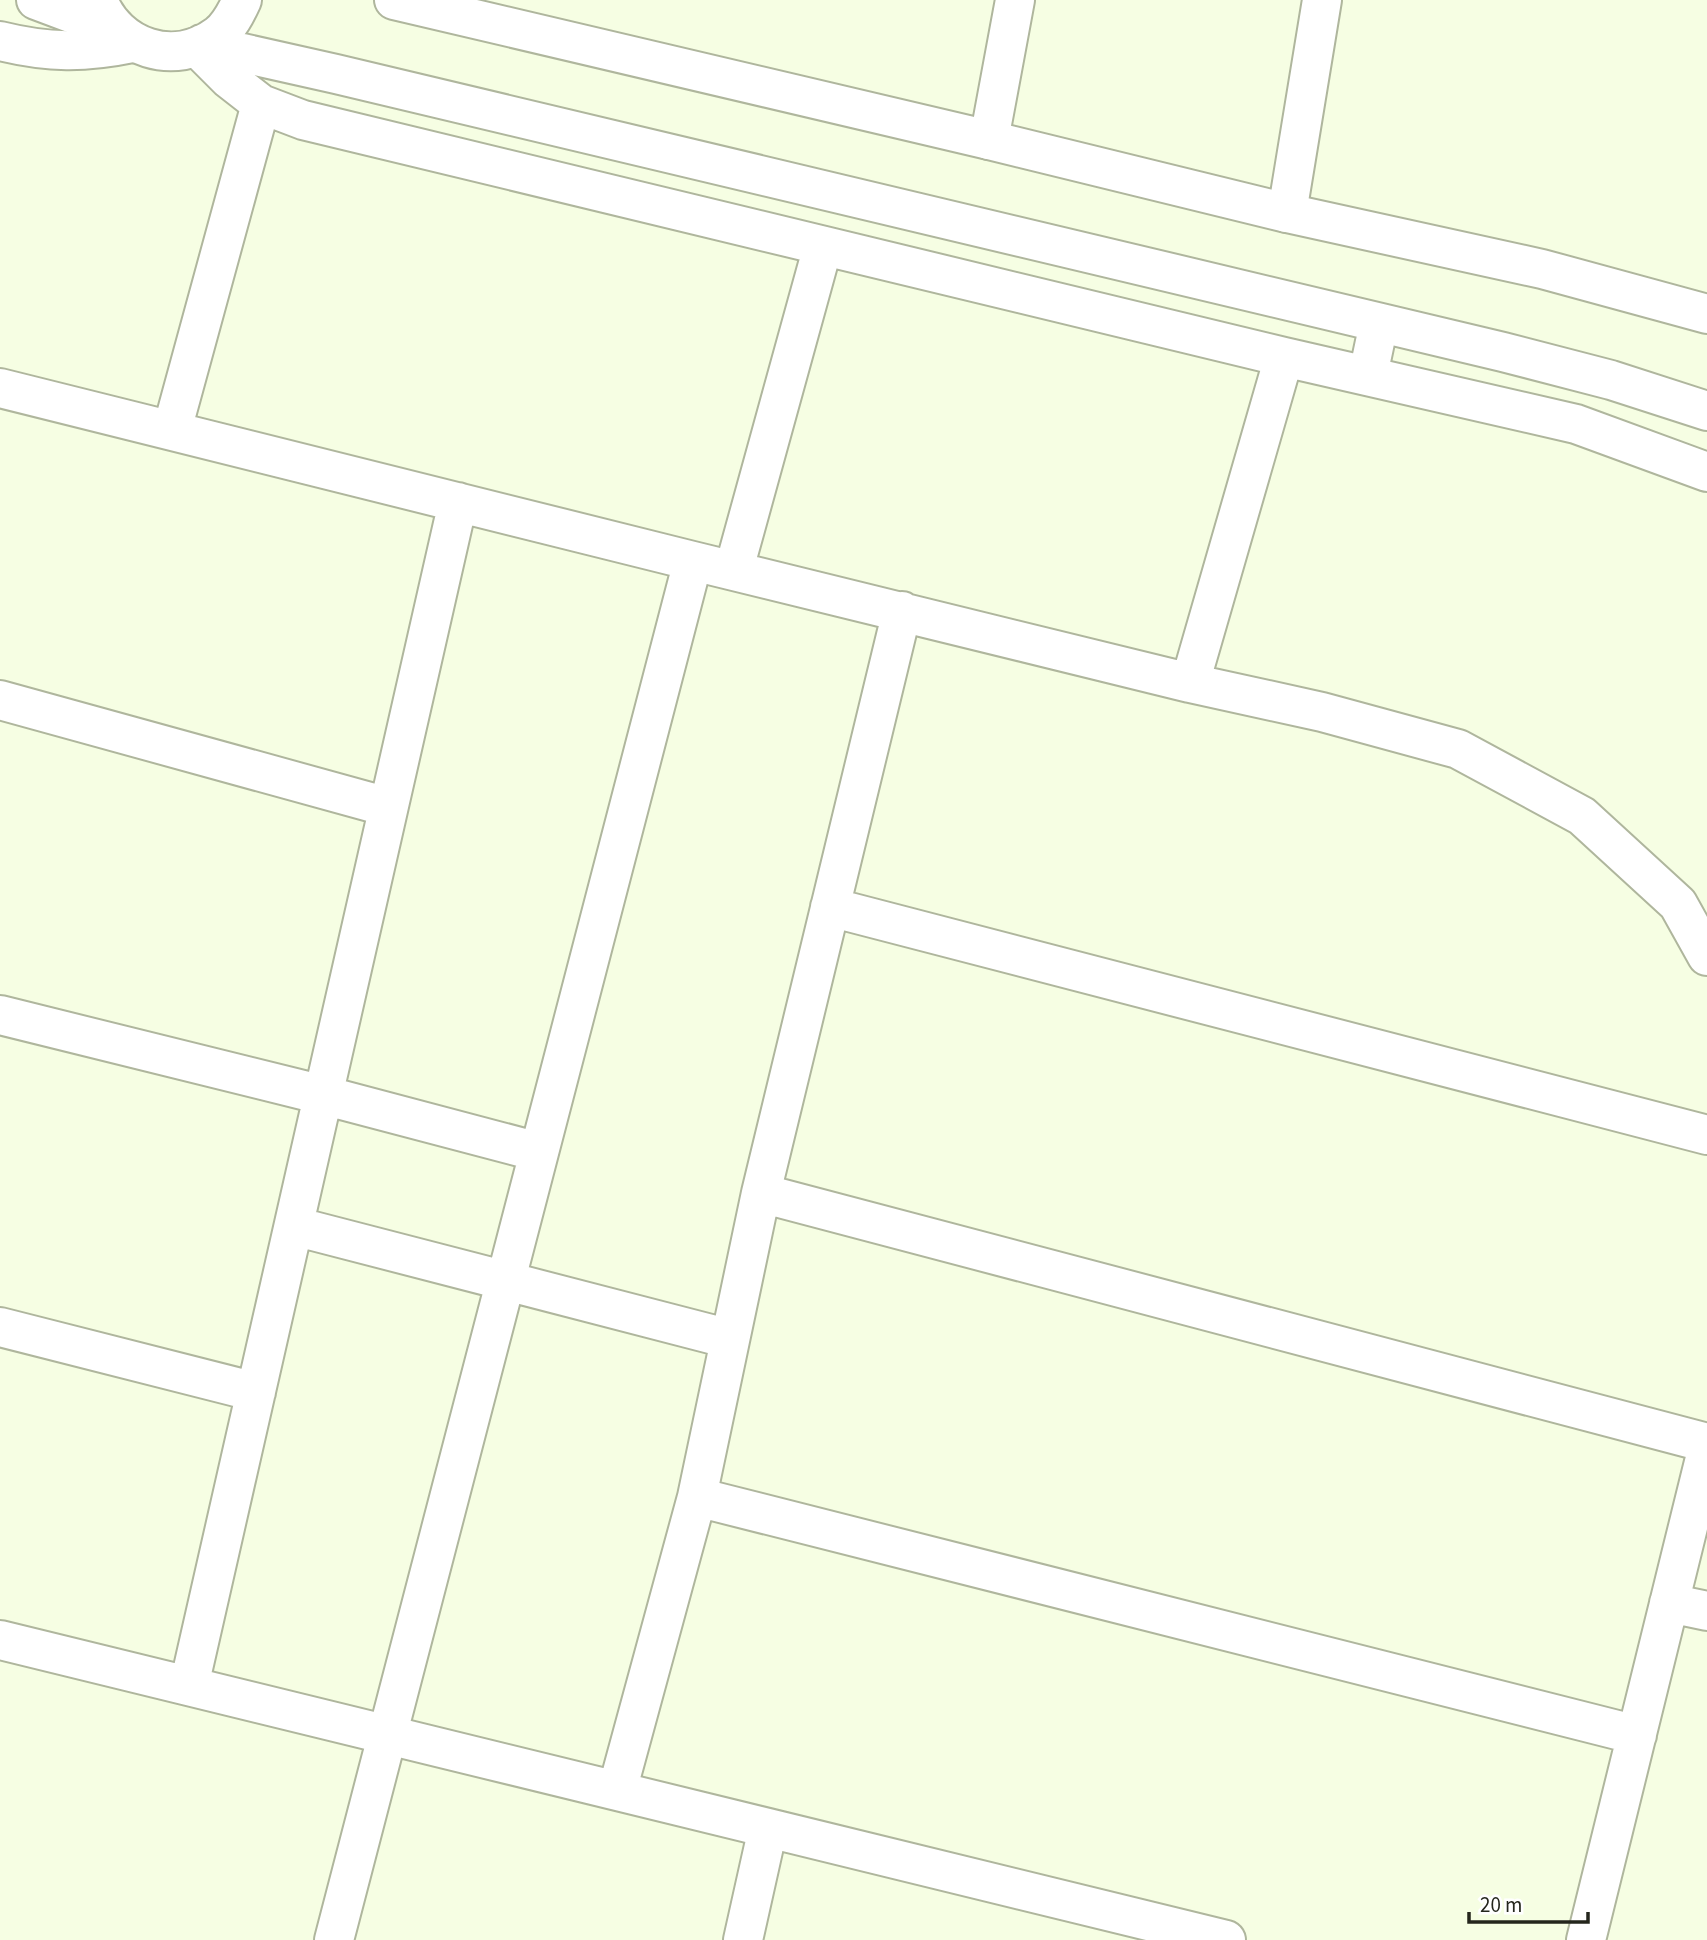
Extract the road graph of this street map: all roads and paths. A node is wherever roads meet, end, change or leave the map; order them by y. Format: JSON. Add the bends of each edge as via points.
{"nodes":[{"id":1,"x":36,"y":0,"type":"edge"},
{"id":2,"x":242,"y":0,"type":"edge"},
{"id":3,"x":394,"y":0,"type":"edge"},
{"id":4,"x":1014,"y":0,"type":"edge"},
{"id":5,"x":1322,"y":0,"type":"edge"},
{"id":6,"x":116,"y":24,"type":"edge"},
{"id":7,"x":0,"y":41,"type":"edge"},
{"id":8,"x":199,"y":46,"type":"junction"},
{"id":9,"x":261,"y":104,"type":"junction"},
{"id":10,"x":989,"y":140,"type":"junction"},
{"id":11,"x":1287,"y":213,"type":"junction"},
{"id":12,"x":823,"y":246,"type":"junction"},
{"id":13,"x":1707,"y":314,"type":"edge"},
{"id":14,"x":1379,"y":323,"type":"junction"},
{"id":15,"x":1284,"y":358,"type":"junction"},
{"id":16,"x":1368,"y":375,"type":"junction"},
{"id":17,"x":0,"y":388,"type":"edge"},
{"id":18,"x":1707,"y":411,"type":"edge"},
{"id":19,"x":172,"y":430,"type":"junction"},
{"id":20,"x":1707,"y":472,"type":"edge"},
{"id":21,"x":458,"y":502,"type":"junction"},
{"id":22,"x":693,"y":561,"type":"junction"},
{"id":23,"x":734,"y":569,"type":"junction"},
{"id":24,"x":902,"y":611,"type":"junction"},
{"id":25,"x":1191,"y":683,"type":"junction"},
{"id":26,"x":0,"y":700,"type":"edge"},
{"id":27,"x":388,"y":807,"type":"junction"},
{"id":28,"x":830,"y":907,"type":"junction"},
{"id":29,"x":1707,"y":956,"type":"edge"},
{"id":30,"x":0,"y":1015,"type":"edge"},
{"id":31,"x":323,"y":1095,"type":"junction"},
{"id":32,"x":1707,"y":1135,"type":"edge"},
{"id":33,"x":539,"y":1152,"type":"junction"},
{"id":34,"x":761,"y":1193,"type":"junction"},
{"id":35,"x":294,"y":1226,"type":"junction"},
{"id":36,"x":506,"y":1280,"type":"junction"},
{"id":37,"x":0,"y":1327,"type":"edge"},
{"id":38,"x":730,"y":1339,"type":"junction"},
{"id":39,"x":256,"y":1392,"type":"junction"},
{"id":40,"x":1707,"y":1443,"type":"edge"},
{"id":41,"x":1707,"y":1450,"type":"edge"},
{"id":42,"x":697,"y":1497,"type":"junction"},
{"id":43,"x":1670,"y":1603,"type":"junction"},
{"id":44,"x":1707,"y":1611,"type":"edge"},
{"id":45,"x":0,"y":1640,"type":"edge"},
{"id":46,"x":189,"y":1686,"type":"junction"},
{"id":47,"x":387,"y":1735,"type":"junction"},
{"id":48,"x":1637,"y":1735,"type":"junction"},
{"id":49,"x":617,"y":1791,"type":"junction"},
{"id":50,"x":768,"y":1828,"type":"junction"},
{"id":51,"x":334,"y":1940,"type":"edge"},
{"id":52,"x":743,"y":1940,"type":"edge"},
{"id":53,"x":1226,"y":1940,"type":"edge"},
{"id":54,"x":1586,"y":1940,"type":"edge"}],
"edges":[{"from":1,"to":6,"type":"street"},
{"from":2,"to":8,"type":"street","via":[[219,35]]},
{"from":3,"to":10,"type":"street"},
{"from":4,"to":10,"type":"street"},
{"from":5,"to":11,"type":"street"},
{"from":6,"to":7,"type":"street","via":[[103,49],[42,50]]},
{"from":6,"to":8,"type":"street","via":[[153,51]]},
{"from":8,"to":9,"type":"street","via":[[229,79]]},
{"from":8,"to":14,"type":"street","via":[[335,74]]},
{"from":9,"to":12,"type":"street","via":[[303,120]]},
{"from":9,"to":19,"type":"street"},
{"from":10,"to":11,"type":"street"},
{"from":11,"to":13,"type":"street","via":[[1542,269]]},
{"from":12,"to":15,"type":"street"},
{"from":12,"to":23,"type":"street"},
{"from":14,"to":16,"type":"street"},
{"from":14,"to":18,"type":"street","via":[[1611,380]]},
{"from":15,"to":16,"type":"street"},
{"from":15,"to":25,"type":"street"},
{"from":16,"to":20,"type":"street","via":[[1576,424]]},
{"from":17,"to":19,"type":"street"},
{"from":19,"to":21,"type":"street"},
{"from":21,"to":22,"type":"street"},
{"from":21,"to":27,"type":"street"},
{"from":22,"to":23,"type":"street"},
{"from":22,"to":33,"type":"street"},
{"from":23,"to":24,"type":"street"},
{"from":24,"to":25,"type":"street"},
{"from":24,"to":28,"type":"street"},
{"from":25,"to":29,"type":"street","via":[[1458,749],[1582,816],[1678,904]]},
{"from":26,"to":27,"type":"street"},
{"from":27,"to":31,"type":"street"},
{"from":28,"to":32,"type":"street"},
{"from":28,"to":34,"type":"street"},
{"from":30,"to":31,"type":"street"},
{"from":31,"to":33,"type":"street"},
{"from":31,"to":35,"type":"street"},
{"from":33,"to":36,"type":"street"},
{"from":34,"to":38,"type":"street"},
{"from":34,"to":40,"type":"street"},
{"from":35,"to":36,"type":"street"},
{"from":35,"to":39,"type":"street"},
{"from":36,"to":38,"type":"street"},
{"from":36,"to":47,"type":"street"},
{"from":37,"to":39,"type":"street"},
{"from":38,"to":42,"type":"street"},
{"from":39,"to":46,"type":"street"},
{"from":41,"to":43,"type":"street"},
{"from":42,"to":48,"type":"street"},
{"from":42,"to":49,"type":"street"},
{"from":43,"to":44,"type":"street"},
{"from":43,"to":48,"type":"street"},
{"from":45,"to":46,"type":"street"},
{"from":46,"to":47,"type":"street"},
{"from":47,"to":49,"type":"street"},
{"from":47,"to":51,"type":"street"},
{"from":48,"to":54,"type":"street"},
{"from":49,"to":50,"type":"street"},
{"from":50,"to":52,"type":"street"},
{"from":50,"to":53,"type":"street"}]}
